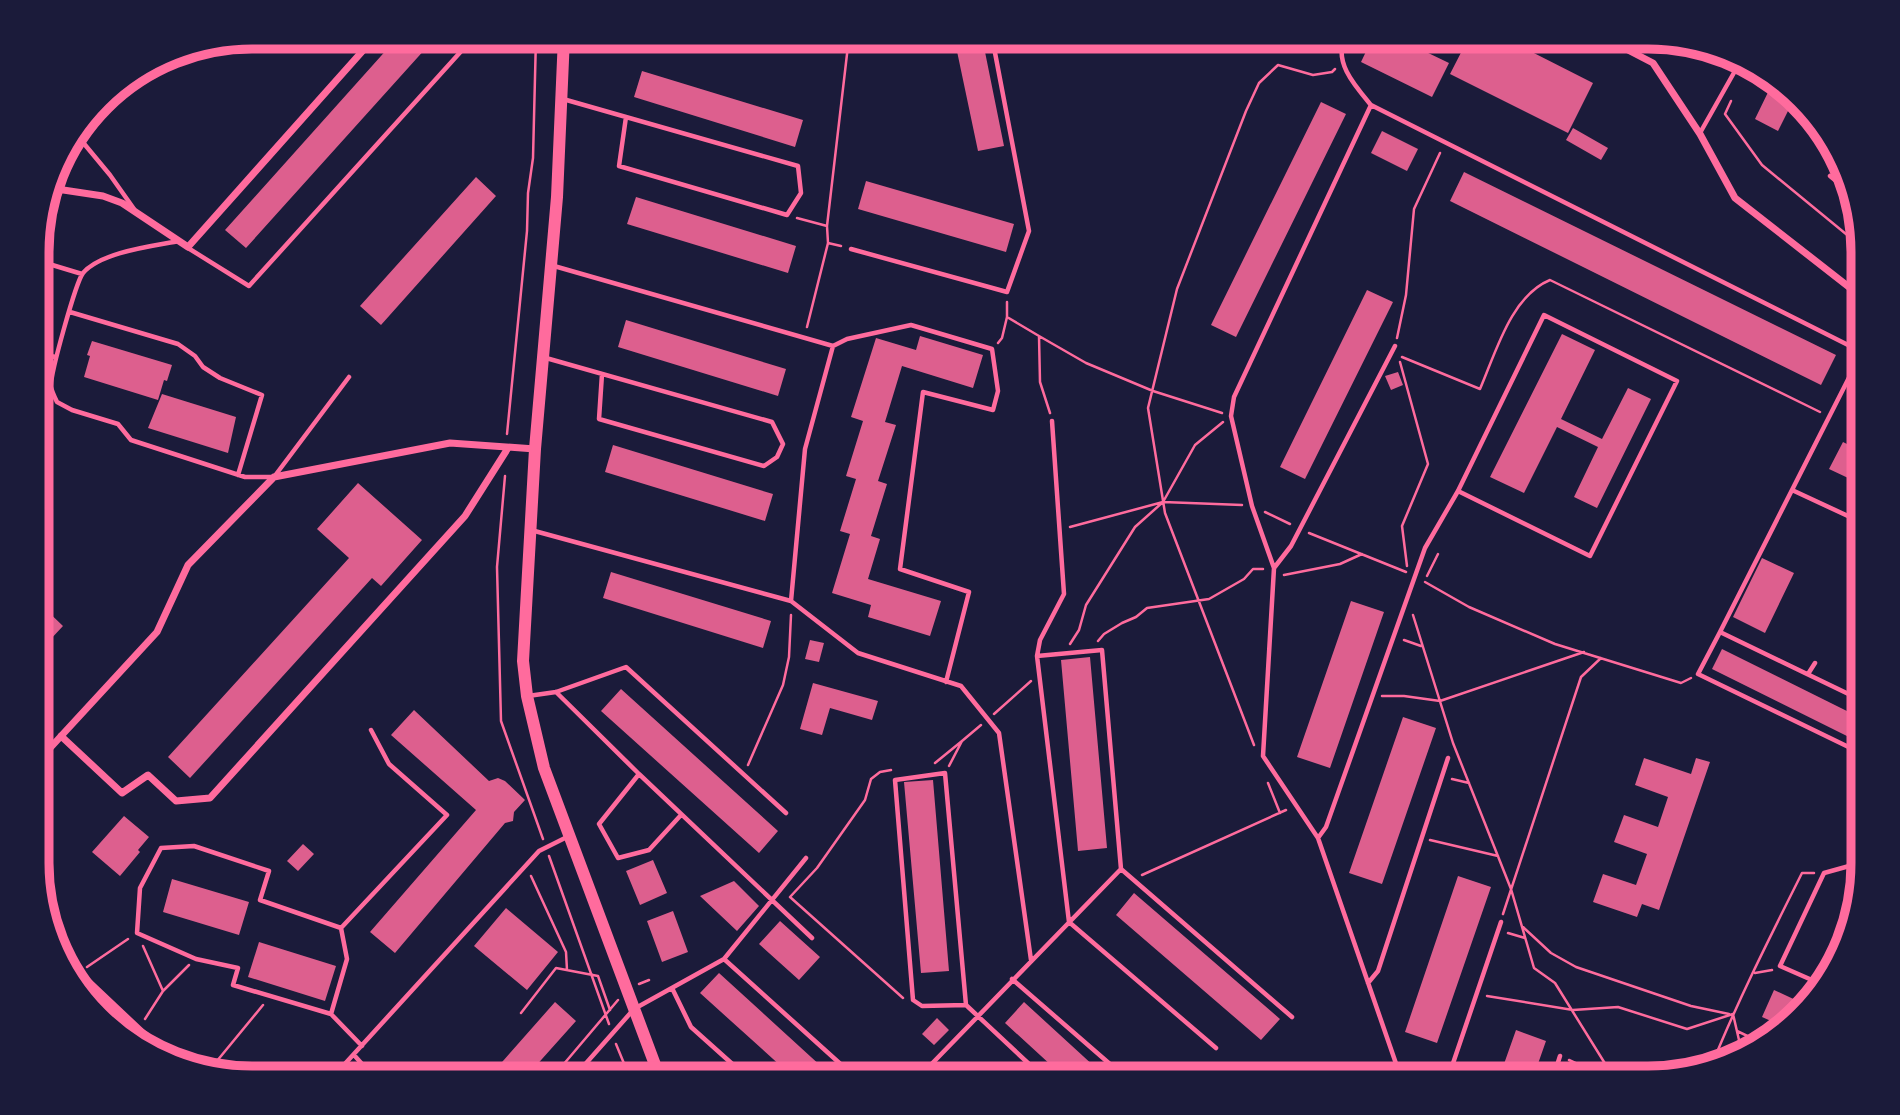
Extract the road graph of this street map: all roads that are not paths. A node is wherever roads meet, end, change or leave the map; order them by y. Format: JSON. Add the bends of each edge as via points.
{"nodes":[{"id":1,"x":364,"y":49,"type":"edge"},
{"id":2,"x":463,"y":49,"type":"edge"},
{"id":3,"x":564,"y":49,"type":"edge"},
{"id":4,"x":994,"y":49,"type":"edge"},
{"id":5,"x":1340,"y":49,"type":"edge"},
{"id":6,"x":1626,"y":49,"type":"edge"},
{"id":7,"x":1736,"y":69,"type":"edge"},
{"id":8,"x":563,"y":99,"type":"junction"},
{"id":9,"x":1371,"y":105,"type":"junction"},
{"id":10,"x":626,"y":117,"type":"junction"},
{"id":11,"x":1700,"y":134,"type":"junction"},
{"id":12,"x":82,"y":141,"type":"edge"},
{"id":13,"x":1830,"y":176,"type":"dead end"},
{"id":14,"x":1838,"y":183,"type":"edge"},
{"id":15,"x":59,"y":189,"type":"edge"},
{"id":16,"x":137,"y":212,"type":"junction"},
{"id":17,"x":179,"y":241,"type":"junction"},
{"id":18,"x":188,"y":247,"type":"junction"},
{"id":19,"x":851,"y":249,"type":"road end"},
{"id":20,"x":49,"y":264,"type":"edge"},
{"id":21,"x":552,"y":265,"type":"junction"},
{"id":22,"x":82,"y":274,"type":"junction"},
{"id":23,"x":1851,"y":289,"type":"edge"},
{"id":24,"x":70,"y":312,"type":"junction"},
{"id":25,"x":833,"y":346,"type":"junction"},
{"id":26,"x":1395,"y":346,"type":"road end"},
{"id":27,"x":1851,"y":346,"type":"edge"},
{"id":28,"x":49,"y":356,"type":"edge"},
{"id":29,"x":55,"y":358,"type":"junction"},
{"id":30,"x":544,"y":358,"type":"junction"},
{"id":31,"x":602,"y":374,"type":"junction"},
{"id":32,"x":1851,"y":375,"type":"edge"},
{"id":33,"x":349,"y":377,"type":"dead end"},
{"id":34,"x":1052,"y":421,"type":"road end"},
{"id":35,"x":508,"y":448,"type":"junction"},
{"id":36,"x":535,"y":449,"type":"junction"},
{"id":37,"x":239,"y":475,"type":"junction"},
{"id":38,"x":274,"y":477,"type":"junction"},
{"id":39,"x":1792,"y":490,"type":"junction"},
{"id":40,"x":1458,"y":491,"type":"junction"},
{"id":41,"x":1851,"y":517,"type":"edge"},
{"id":42,"x":530,"y":530,"type":"junction"},
{"id":43,"x":1274,"y":568,"type":"junction"},
{"id":44,"x":791,"y":601,"type":"junction"},
{"id":45,"x":1720,"y":632,"type":"junction"},
{"id":46,"x":1037,"y":656,"type":"junction"},
{"id":47,"x":1815,"y":663,"type":"dead end"},
{"id":48,"x":1808,"y":675,"type":"junction"},
{"id":49,"x":946,"y":681,"type":"junction"},
{"id":50,"x":556,"y":692,"type":"junction"},
{"id":51,"x":1851,"y":695,"type":"edge"},
{"id":52,"x":527,"y":696,"type":"junction"},
{"id":53,"x":371,"y":730,"type":"dead end"},
{"id":54,"x":61,"y":736,"type":"junction"},
{"id":55,"x":1851,"y":748,"type":"edge"},
{"id":56,"x":49,"y":749,"type":"edge"},
{"id":57,"x":1448,"y":758,"type":"dead end"},
{"id":58,"x":639,"y":774,"type":"junction"},
{"id":59,"x":786,"y":813,"type":"dead end"},
{"id":60,"x":681,"y":815,"type":"junction"},
{"id":61,"x":568,"y":836,"type":"junction"},
{"id":62,"x":1318,"y":838,"type":"junction"},
{"id":63,"x":806,"y":858,"type":"dead end"},
{"id":64,"x":1851,"y":866,"type":"edge"},
{"id":65,"x":1121,"y":869,"type":"junction"},
{"id":66,"x":773,"y":901,"type":"junction"},
{"id":67,"x":1069,"y":922,"type":"junction"},
{"id":68,"x":1501,"y":922,"type":"road end"},
{"id":69,"x":341,"y":928,"type":"junction"},
{"id":70,"x":812,"y":937,"type":"dead end"},
{"id":71,"x":724,"y":958,"type":"junction"},
{"id":72,"x":1031,"y":960,"type":"junction"},
{"id":73,"x":81,"y":973,"type":"edge"},
{"id":74,"x":1012,"y":979,"type":"junction"},
{"id":75,"x":1813,"y":980,"type":"edge"},
{"id":76,"x":1368,"y":983,"type":"junction"},
{"id":77,"x":672,"y":988,"type":"junction"},
{"id":78,"x":966,"y":1005,"type":"junction"},
{"id":79,"x":634,"y":1009,"type":"junction"},
{"id":80,"x":331,"y":1014,"type":"junction"},
{"id":81,"x":977,"y":1016,"type":"junction"},
{"id":82,"x":1292,"y":1017,"type":"dead end"},
{"id":83,"x":150,"y":1038,"type":"edge"},
{"id":84,"x":362,"y":1046,"type":"junction"},
{"id":85,"x":1216,"y":1048,"type":"dead end"},
{"id":86,"x":354,"y":1055,"type":"junction"},
{"id":87,"x":1560,"y":1056,"type":"road end"},
{"id":88,"x":362,"y":1064,"type":"dead end"},
{"id":89,"x":343,"y":1066,"type":"edge"},
{"id":90,"x":584,"y":1066,"type":"edge"},
{"id":91,"x":655,"y":1066,"type":"edge"},
{"id":92,"x":735,"y":1066,"type":"edge"},
{"id":93,"x":843,"y":1066,"type":"edge"},
{"id":94,"x":929,"y":1066,"type":"edge"},
{"id":95,"x":1031,"y":1066,"type":"edge"},
{"id":96,"x":1112,"y":1066,"type":"edge"},
{"id":97,"x":1397,"y":1066,"type":"edge"},
{"id":98,"x":1451,"y":1066,"type":"edge"},
{"id":99,"x":1557,"y":1066,"type":"edge"}],
"edges":[{"from":1,"to":18,"type":"street"},
{"from":2,"to":18,"type":"lane","via":[[249,286]]},
{"from":3,"to":8,"type":"main road"},
{"from":4,"to":19,"type":"lane","via":[[1029,231],[1007,292]]},
{"from":5,"to":9,"type":"lane","via":[[1355,86]]},
{"from":6,"to":11,"type":"street","via":[[1653,63]]},
{"from":7,"to":11,"type":"lane"},
{"from":8,"to":10,"type":"lane"},
{"from":8,"to":21,"type":"main road"},
{"from":9,"to":27,"type":"lane"},
{"from":9,"to":43,"type":"lane","via":[[1234,397],[1230,416],[1252,506]]},
{"from":10,"to":10,"type":"lane","via":[[619,166],[787,215],[801,193],[798,166]]},
{"from":11,"to":23,"type":"street","via":[[1735,198]]},
{"from":12,"to":16,"type":"lane"},
{"from":13,"to":14,"type":"lane"},
{"from":15,"to":16,"type":"street","via":[[103,196]]},
{"from":16,"to":17,"type":"street"},
{"from":17,"to":18,"type":"street"},
{"from":17,"to":22,"type":"lane","via":[[119,254]]},
{"from":20,"to":22,"type":"lane"},
{"from":21,"to":25,"type":"lane"},
{"from":21,"to":30,"type":"main road"},
{"from":22,"to":24,"type":"lane"},
{"from":24,"to":29,"type":"lane"},
{"from":24,"to":37,"type":"lane","via":[[178,344],[220,378],[262,395]]},
{"from":25,"to":44,"type":"lane","via":[[805,449]]},
{"from":25,"to":49,"type":"lane","via":[[911,325],[992,349],[998,391],[993,410],[923,392],[900,569],[969,592]]},
{"from":26,"to":43,"type":"lane","via":[[1291,546]]},
{"from":28,"to":29,"type":"lane"},
{"from":29,"to":37,"type":"lane","via":[[51,387],[57,402],[118,424],[131,440]]},
{"from":30,"to":31,"type":"lane"},
{"from":30,"to":36,"type":"main road"},
{"from":31,"to":31,"type":"lane","via":[[599,419],[764,466],[777,457],[783,444],[772,422]]},
{"from":32,"to":39,"type":"lane"},
{"from":33,"to":38,"type":"lane"},
{"from":34,"to":46,"type":"lane","via":[[1064,594],[1040,640]]},
{"from":35,"to":36,"type":"street"},
{"from":35,"to":38,"type":"street","via":[[450,443]]},
{"from":35,"to":54,"type":"street","via":[[465,516],[210,798],[176,801],[148,775],[122,793]]},
{"from":36,"to":42,"type":"main road"},
{"from":37,"to":38,"type":"lane"},
{"from":38,"to":54,"type":"street","via":[[188,565],[157,632]]},
{"from":39,"to":41,"type":"lane"},
{"from":39,"to":45,"type":"lane"},
{"from":40,"to":40,"type":"lane","via":[[1545,314],[1677,380],[1590,556]]},
{"from":40,"to":62,"type":"lane","via":[[1425,548],[1326,827]]},
{"from":42,"to":44,"type":"lane"},
{"from":42,"to":52,"type":"main road","via":[[523,661]]},
{"from":43,"to":62,"type":"lane","via":[[1263,756]]},
{"from":44,"to":49,"type":"lane","via":[[858,653]]},
{"from":45,"to":48,"type":"lane"},
{"from":45,"to":55,"type":"lane","via":[[1698,674]]},
{"from":46,"to":65,"type":"lane","via":[[1102,650]]},
{"from":46,"to":67,"type":"lane"},
{"from":47,"to":48,"type":"lane"},
{"from":48,"to":51,"type":"lane"},
{"from":49,"to":72,"type":"lane","via":[[961,686],[999,733]]},
{"from":50,"to":52,"type":"lane"},
{"from":50,"to":58,"type":"lane"},
{"from":50,"to":59,"type":"lane","via":[[626,667]]},
{"from":52,"to":61,"type":"main road","via":[[544,768]]},
{"from":53,"to":69,"type":"lane","via":[[389,764],[447,815]]},
{"from":54,"to":56,"type":"street"},
{"from":57,"to":76,"type":"lane","via":[[1378,971]]},
{"from":58,"to":60,"type":"lane"},
{"from":58,"to":60,"type":"lane","via":[[599,824],[618,858],[649,850]]},
{"from":60,"to":66,"type":"lane"},
{"from":61,"to":79,"type":"main road"},
{"from":61,"to":84,"type":"lane","via":[[539,851]]},
{"from":62,"to":76,"type":"lane"},
{"from":63,"to":66,"type":"lane"},
{"from":64,"to":75,"type":"lane","via":[[1824,873],[1780,966]]},
{"from":65,"to":67,"type":"lane"},
{"from":65,"to":82,"type":"lane"},
{"from":66,"to":70,"type":"lane"},
{"from":66,"to":71,"type":"lane"},
{"from":67,"to":72,"type":"lane"},
{"from":67,"to":85,"type":"lane"},
{"from":68,"to":98,"type":"lane"},
{"from":69,"to":80,"type":"lane","via":[[347,959]]},
{"from":69,"to":80,"type":"lane","via":[[260,900],[269,871],[194,846],[161,848],[140,888],[137,933],[196,959],[238,968],[233,985]]},
{"from":71,"to":77,"type":"lane"},
{"from":71,"to":93,"type":"lane"},
{"from":72,"to":74,"type":"lane"},
{"from":73,"to":83,"type":"lane"},
{"from":74,"to":81,"type":"lane"},
{"from":74,"to":96,"type":"lane"},
{"from":76,"to":97,"type":"lane"},
{"from":77,"to":79,"type":"lane"},
{"from":77,"to":92,"type":"lane","via":[[691,1027]]},
{"from":78,"to":78,"type":"lane","via":[[946,774],[895,780],[913,1000],[922,1006]]},
{"from":78,"to":81,"type":"lane"},
{"from":79,"to":90,"type":"lane"},
{"from":79,"to":91,"type":"main road"},
{"from":80,"to":84,"type":"lane"},
{"from":81,"to":94,"type":"lane"},
{"from":81,"to":95,"type":"lane"},
{"from":84,"to":86,"type":"lane"},
{"from":86,"to":88,"type":"lane"},
{"from":86,"to":89,"type":"lane"},
{"from":87,"to":99,"type":"lane"}]}
